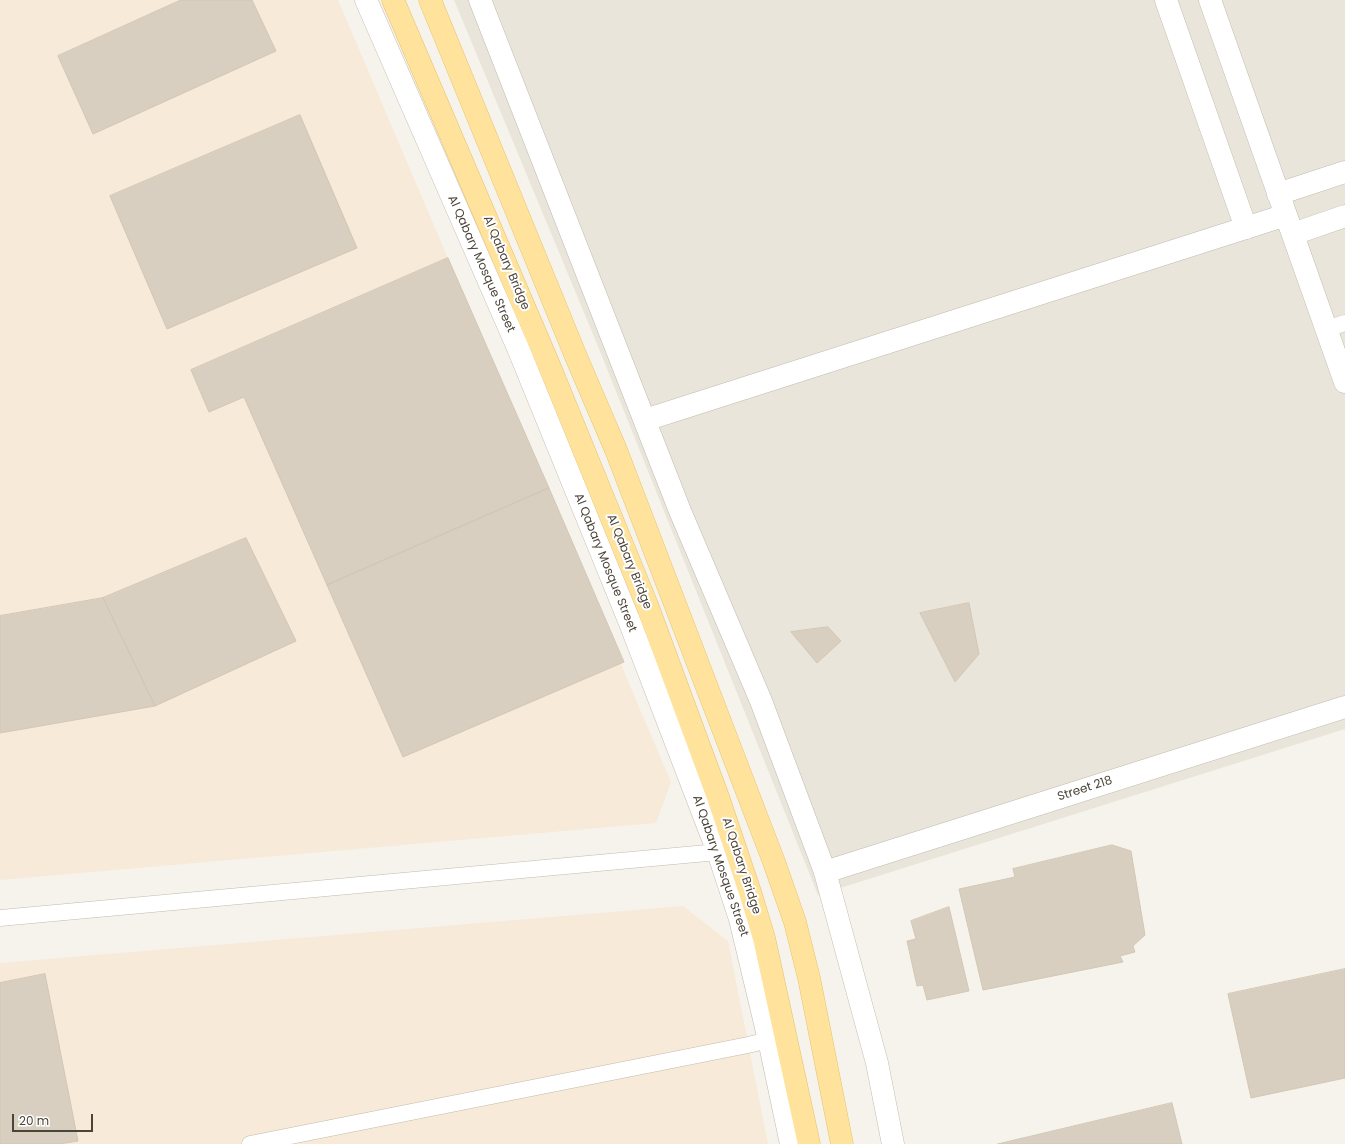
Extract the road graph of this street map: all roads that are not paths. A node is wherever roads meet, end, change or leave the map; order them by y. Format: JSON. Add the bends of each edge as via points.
{"nodes":[{"id":1,"x":366,"y":0,"type":"edge"},
{"id":2,"x":393,"y":0,"type":"edge"},
{"id":3,"x":430,"y":0,"type":"edge"},
{"id":4,"x":480,"y":0,"type":"edge"},
{"id":5,"x":1166,"y":0,"type":"edge"},
{"id":6,"x":1210,"y":0,"type":"edge"},
{"id":7,"x":1345,"y":172,"type":"edge"},
{"id":8,"x":1278,"y":194,"type":"junction"},
{"id":9,"x":1345,"y":216,"type":"edge"},
{"id":10,"x":1289,"y":224,"type":"junction"},
{"id":11,"x":1246,"y":228,"type":"junction"},
{"id":12,"x":1336,"y":326,"type":"edge"},
{"id":13,"x":1345,"y":382,"type":"edge"},
{"id":14,"x":645,"y":420,"type":"junction"},
{"id":15,"x":1345,"y":706,"type":"edge"},
{"id":16,"x":718,"y":852,"type":"junction"},
{"id":17,"x":825,"y":872,"type":"junction"},
{"id":18,"x":0,"y":918,"type":"edge"},
{"id":19,"x":770,"y":1040,"type":"junction"},
{"id":20,"x":250,"y":1144,"type":"edge"},
{"id":21,"x":791,"y":1144,"type":"edge"},
{"id":22,"x":809,"y":1144,"type":"edge"},
{"id":23,"x":842,"y":1144,"type":"edge"},
{"id":24,"x":893,"y":1144,"type":"edge"}],
"edges":[{"from":1,"to":16,"type":"street","name":"Al Qabary Mosque Street","via":[[524,363],[630,623]]},
{"from":2,"to":22,"type":"main road","name":"Al Qabary Bridge","via":[[549,365],[647,605],[718,797],[764,938]]},
{"from":3,"to":23,"type":"main road","via":[[616,450],[774,862],[795,922],[809,978]]},
{"from":4,"to":14,"type":"street"},
{"from":5,"to":11,"type":"street"},
{"from":6,"to":8,"type":"street"},
{"from":7,"to":8,"type":"street"},
{"from":8,"to":10,"type":"street"},
{"from":9,"to":10,"type":"street"},
{"from":10,"to":11,"type":"street"},
{"from":10,"to":12,"type":"street"},
{"from":11,"to":14,"type":"street"},
{"from":12,"to":13,"type":"street"},
{"from":14,"to":17,"type":"street","via":[[680,511],[761,701]]},
{"from":15,"to":17,"type":"street","name":"Street 218"},
{"from":16,"to":18,"type":"lane"},
{"from":16,"to":19,"type":"street","name":"Al Qabary Mosque Street","via":[[740,920]]},
{"from":17,"to":24,"type":"street","via":[[877,1063]]},
{"from":19,"to":20,"type":"lane"},
{"from":19,"to":21,"type":"street","name":"Al Qabary Mosque Street"}]}
